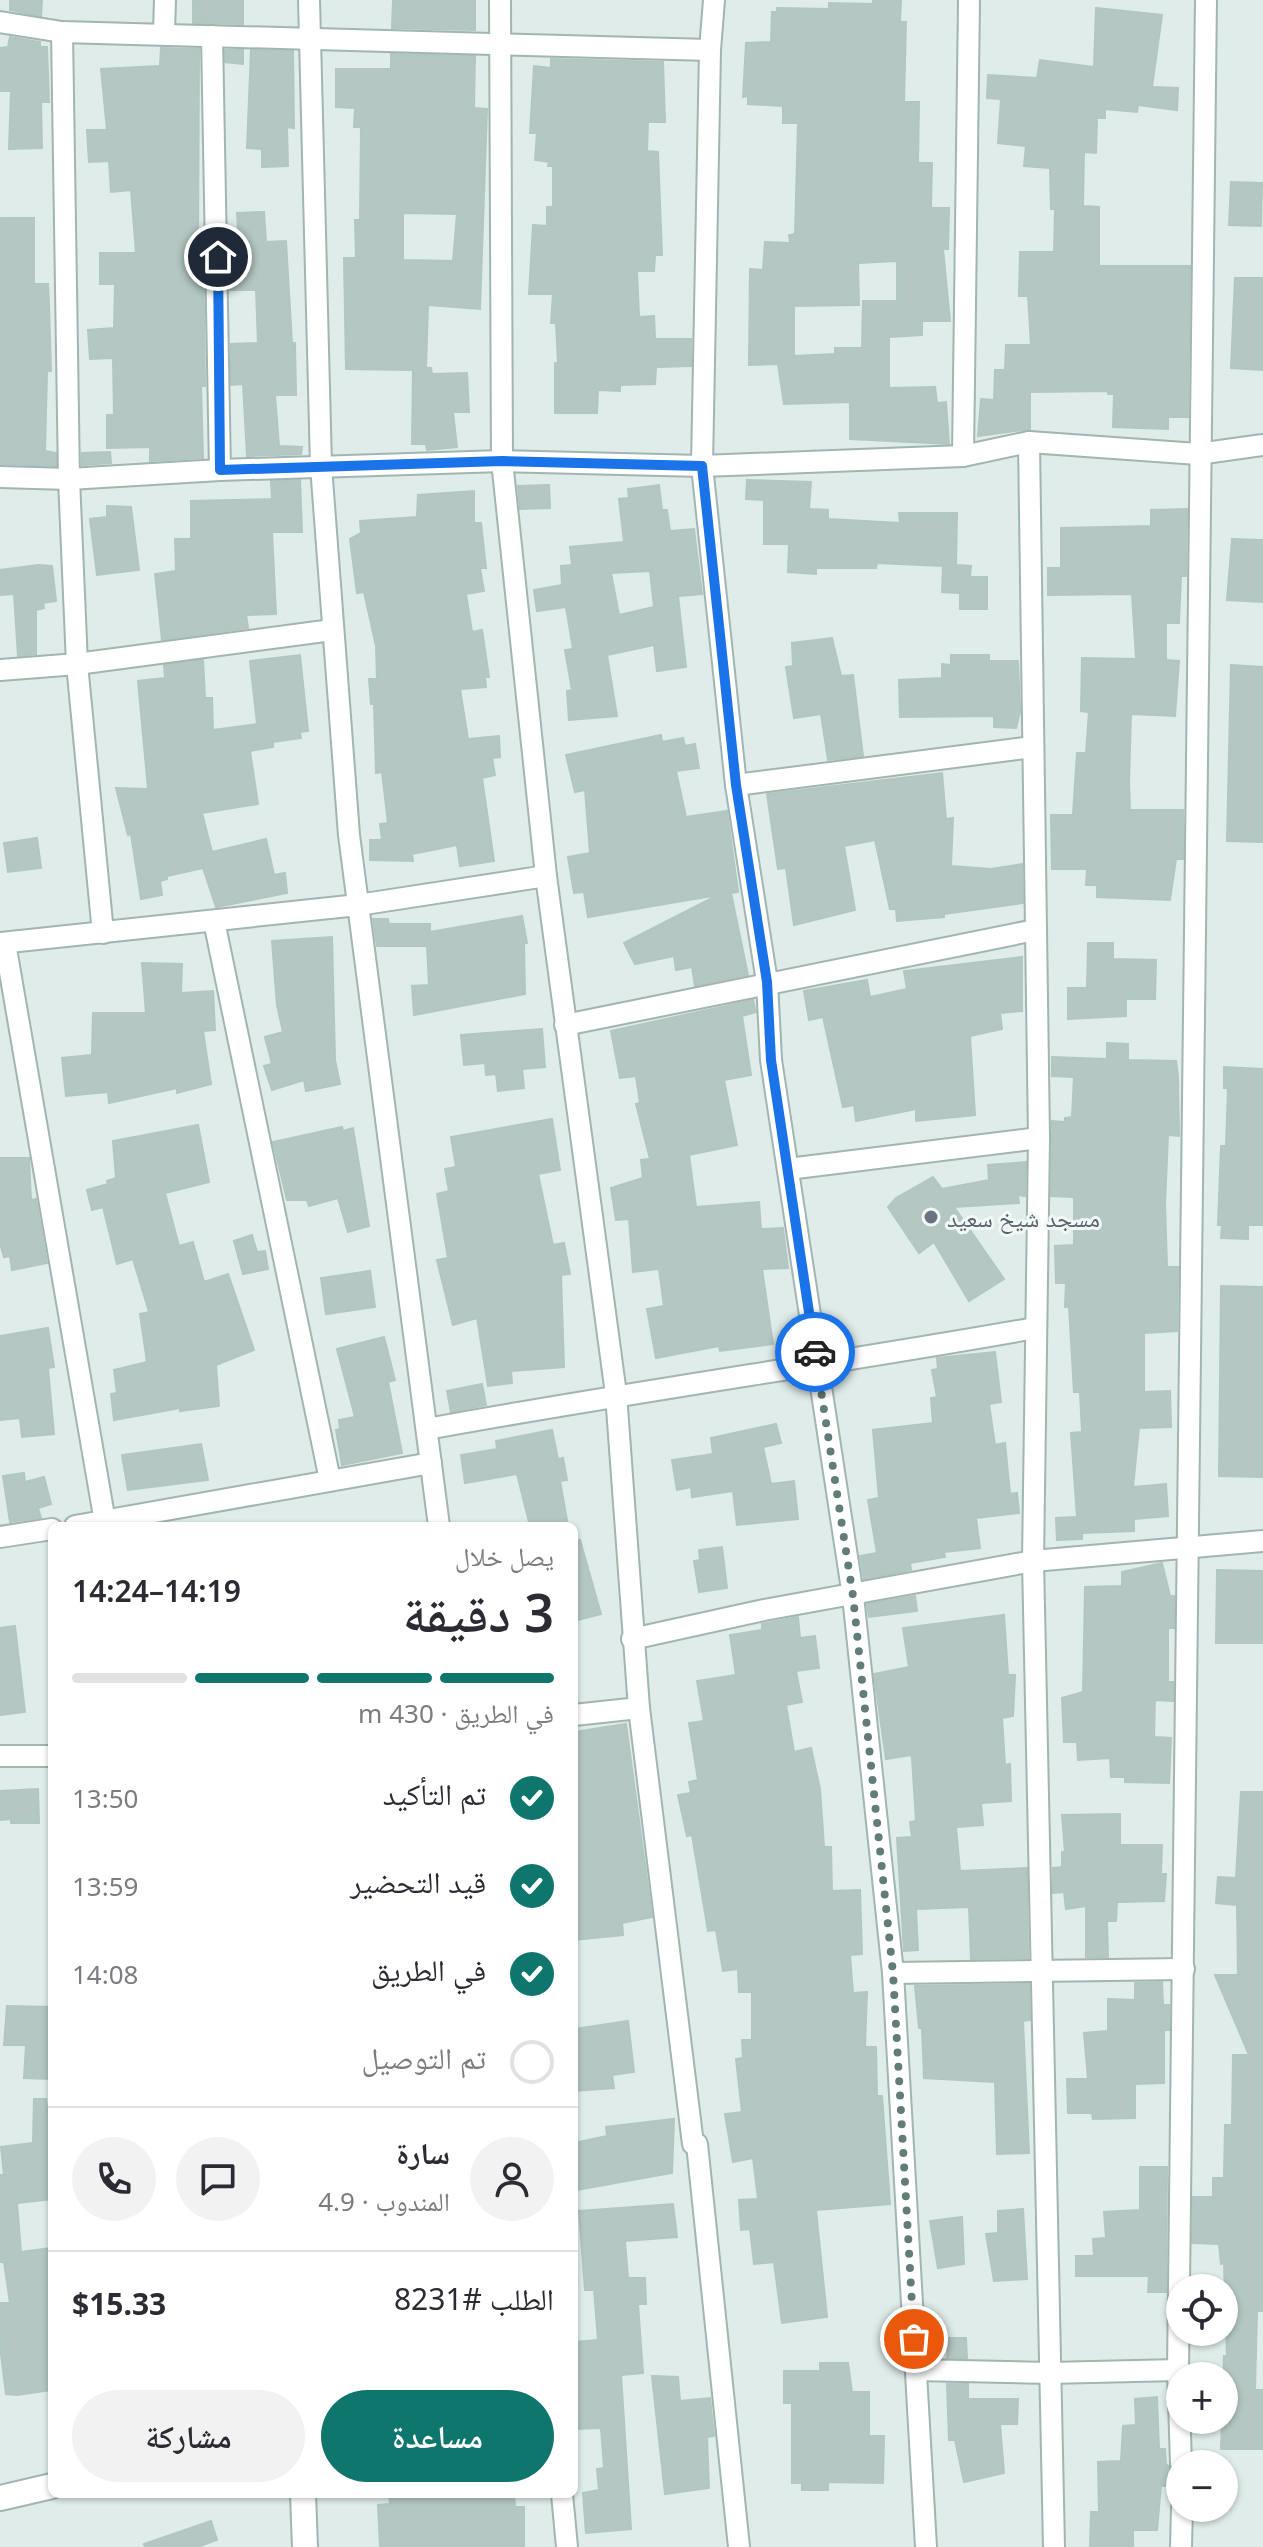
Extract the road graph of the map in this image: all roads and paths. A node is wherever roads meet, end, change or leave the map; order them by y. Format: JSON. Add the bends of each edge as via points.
{"nodes":[{"id":1,"x":165,"y":0,"type":"edge"},
{"id":2,"x":309,"y":0,"type":"edge"},
{"id":3,"x":500,"y":0,"type":"edge"},
{"id":4,"x":714,"y":0,"type":"edge"},
{"id":5,"x":969,"y":0,"type":"edge"},
{"id":6,"x":1206,"y":0,"type":"edge"},
{"id":7,"x":0,"y":22,"type":"edge"},
{"id":8,"x":62,"y":32,"type":"junction"},
{"id":9,"x":164,"y":32,"type":"junction"},
{"id":10,"x":212,"y":36,"type":"junction"},
{"id":11,"x":309,"y":38,"type":"junction"},
{"id":12,"x":498,"y":45,"type":"junction"},
{"id":13,"x":710,"y":50,"type":"junction"},
{"id":14,"x":1029,"y":442,"type":"junction"},
{"id":15,"x":1263,"y":445,"type":"edge"},
{"id":16,"x":1198,"y":454,"type":"junction"},
{"id":17,"x":963,"y":456,"type":"junction"},
{"id":18,"x":502,"y":461,"type":"junction"},
{"id":19,"x":321,"y":466,"type":"junction"},
{"id":20,"x":702,"y":466,"type":"junction"},
{"id":21,"x":220,"y":470,"type":"junction"},
{"id":22,"x":0,"y":477,"type":"edge"},
{"id":23,"x":69,"y":479,"type":"junction"},
{"id":24,"x":332,"y":630,"type":"junction"},
{"id":25,"x":77,"y":664,"type":"junction"},
{"id":26,"x":0,"y":670,"type":"edge"},
{"id":27,"x":1033,"y":747,"type":"junction"},
{"id":28,"x":736,"y":785,"type":"junction"},
{"id":29,"x":546,"y":876,"type":"junction"},
{"id":30,"x":358,"y":905,"type":"junction"},
{"id":31,"x":214,"y":921,"type":"junction"},
{"id":32,"x":1035,"y":930,"type":"junction"},
{"id":33,"x":103,"y":933,"type":"junction"},
{"id":34,"x":2,"y":943,"type":"edge"},
{"id":35,"x":767,"y":982,"type":"junction"},
{"id":36,"x":565,"y":1025,"type":"junction"},
{"id":37,"x":1039,"y":1138,"type":"junction"},
{"id":38,"x":788,"y":1169,"type":"junction"},
{"id":39,"x":1035,"y":1328,"type":"junction"},
{"id":40,"x":817,"y":1367,"type":"junction"},
{"id":41,"x":616,"y":1394,"type":"junction"},
{"id":42,"x":427,"y":1429,"type":"junction"},
{"id":43,"x":431,"y":1463,"type":"junction"},
{"id":44,"x":330,"y":1480,"type":"junction"},
{"id":45,"x":105,"y":1522,"type":"joint"},
{"id":46,"x":438,"y":1522,"type":"edge"},
{"id":47,"x":48,"y":1530,"type":"edge"},
{"id":48,"x":0,"y":1537,"type":"edge"},
{"id":49,"x":1263,"y":1541,"type":"edge"},
{"id":50,"x":1190,"y":1548,"type":"junction"},
{"id":51,"x":1033,"y":1561,"type":"junction"},
{"id":52,"x":853,"y":1596,"type":"junction"},
{"id":53,"x":632,"y":1639,"type":"junction"},
{"id":54,"x":639,"y":1708,"type":"junction"},
{"id":55,"x":578,"y":1715,"type":"edge"},
{"id":56,"x":0,"y":1756,"type":"edge"},
{"id":57,"x":48,"y":1756,"type":"edge"},
{"id":58,"x":1184,"y":1969,"type":"junction"},
{"id":59,"x":1041,"y":1970,"type":"junction"},
{"id":60,"x":893,"y":1973,"type":"junction"},
{"id":61,"x":1178,"y":2362,"type":"edge"},
{"id":62,"x":916,"y":2370,"type":"junction"},
{"id":63,"x":1166,"y":2370,"type":"edge"},
{"id":64,"x":1049,"y":2373,"type":"junction"},
{"id":65,"x":48,"y":2487,"type":"edge"},
{"id":66,"x":0,"y":2498,"type":"edge"},
{"id":67,"x":303,"y":2498,"type":"edge"},
{"id":68,"x":562,"y":2498,"type":"edge"},
{"id":69,"x":1182,"y":2522,"type":"edge"},
{"id":70,"x":305,"y":2547,"type":"edge"},
{"id":71,"x":567,"y":2547,"type":"edge"},
{"id":72,"x":739,"y":2547,"type":"edge"},
{"id":73,"x":926,"y":2547,"type":"edge"},
{"id":74,"x":1054,"y":2547,"type":"edge"},
{"id":75,"x":1181,"y":2547,"type":"edge"}],
"edges":[{"from":1,"to":9,"type":"street"},
{"from":2,"to":11,"type":"street"},
{"from":3,"to":12,"type":"street"},
{"from":4,"to":13,"type":"street"},
{"from":5,"to":17,"type":"street"},
{"from":6,"to":16,"type":"street"},
{"from":7,"to":8,"type":"street"},
{"from":8,"to":9,"type":"street"},
{"from":8,"to":23,"type":"street"},
{"from":9,"to":10,"type":"street"},
{"from":10,"to":11,"type":"street"},
{"from":10,"to":21,"type":"street"},
{"from":11,"to":12,"type":"street"},
{"from":11,"to":19,"type":"street"},
{"from":12,"to":13,"type":"street"},
{"from":12,"to":18,"type":"street"},
{"from":13,"to":20,"type":"street"},
{"from":14,"to":16,"type":"street"},
{"from":14,"to":17,"type":"street"},
{"from":14,"to":27,"type":"street"},
{"from":15,"to":16,"type":"street"},
{"from":16,"to":50,"type":"street"},
{"from":17,"to":20,"type":"street"},
{"from":18,"to":19,"type":"street"},
{"from":18,"to":20,"type":"street"},
{"from":18,"to":29,"type":"street"},
{"from":19,"to":21,"type":"street"},
{"from":19,"to":24,"type":"street"},
{"from":20,"to":28,"type":"street"},
{"from":21,"to":23,"type":"street"},
{"from":22,"to":23,"type":"street"},
{"from":23,"to":25,"type":"street"},
{"from":24,"to":25,"type":"street"},
{"from":24,"to":30,"type":"street"},
{"from":25,"to":26,"type":"street"},
{"from":25,"to":33,"type":"street"},
{"from":27,"to":28,"type":"street"},
{"from":27,"to":32,"type":"street"},
{"from":28,"to":35,"type":"street"},
{"from":29,"to":30,"type":"street"},
{"from":29,"to":36,"type":"street"},
{"from":30,"to":31,"type":"street"},
{"from":30,"to":42,"type":"street"},
{"from":31,"to":33,"type":"street"},
{"from":31,"to":44,"type":"street"},
{"from":32,"to":35,"type":"street"},
{"from":32,"to":37,"type":"street"},
{"from":33,"to":34,"type":"street"},
{"from":34,"to":45,"type":"street"},
{"from":35,"to":36,"type":"street"},
{"from":35,"to":38,"type":"street","via":[[771,1060]]},
{"from":36,"to":41,"type":"street"},
{"from":37,"to":38,"type":"street"},
{"from":37,"to":39,"type":"street"},
{"from":38,"to":40,"type":"street"},
{"from":39,"to":40,"type":"street"},
{"from":39,"to":51,"type":"street"},
{"from":40,"to":41,"type":"street"},
{"from":40,"to":52,"type":"street"},
{"from":41,"to":42,"type":"street"},
{"from":41,"to":53,"type":"street"},
{"from":42,"to":43,"type":"street"},
{"from":43,"to":44,"type":"street"},
{"from":43,"to":46,"type":"street"},
{"from":44,"to":45,"type":"street"},
{"from":47,"to":48,"type":"street"},
{"from":49,"to":50,"type":"street"},
{"from":50,"to":51,"type":"street"},
{"from":50,"to":58,"type":"street"},
{"from":51,"to":52,"type":"street"},
{"from":51,"to":59,"type":"street"},
{"from":52,"to":53,"type":"street"},
{"from":52,"to":60,"type":"street"},
{"from":53,"to":54,"type":"street"},
{"from":54,"to":55,"type":"street"},
{"from":54,"to":72,"type":"street","via":[[697,2144]]},
{"from":56,"to":57,"type":"street"},
{"from":58,"to":59,"type":"street"},
{"from":58,"to":61,"type":"street"},
{"from":59,"to":60,"type":"street"},
{"from":59,"to":64,"type":"street"},
{"from":60,"to":62,"type":"street"},
{"from":62,"to":64,"type":"street"},
{"from":62,"to":73,"type":"street"},
{"from":63,"to":64,"type":"street"},
{"from":64,"to":74,"type":"street"},
{"from":65,"to":66,"type":"street"},
{"from":67,"to":70,"type":"street"},
{"from":68,"to":71,"type":"street"},
{"from":69,"to":75,"type":"street"}]}
